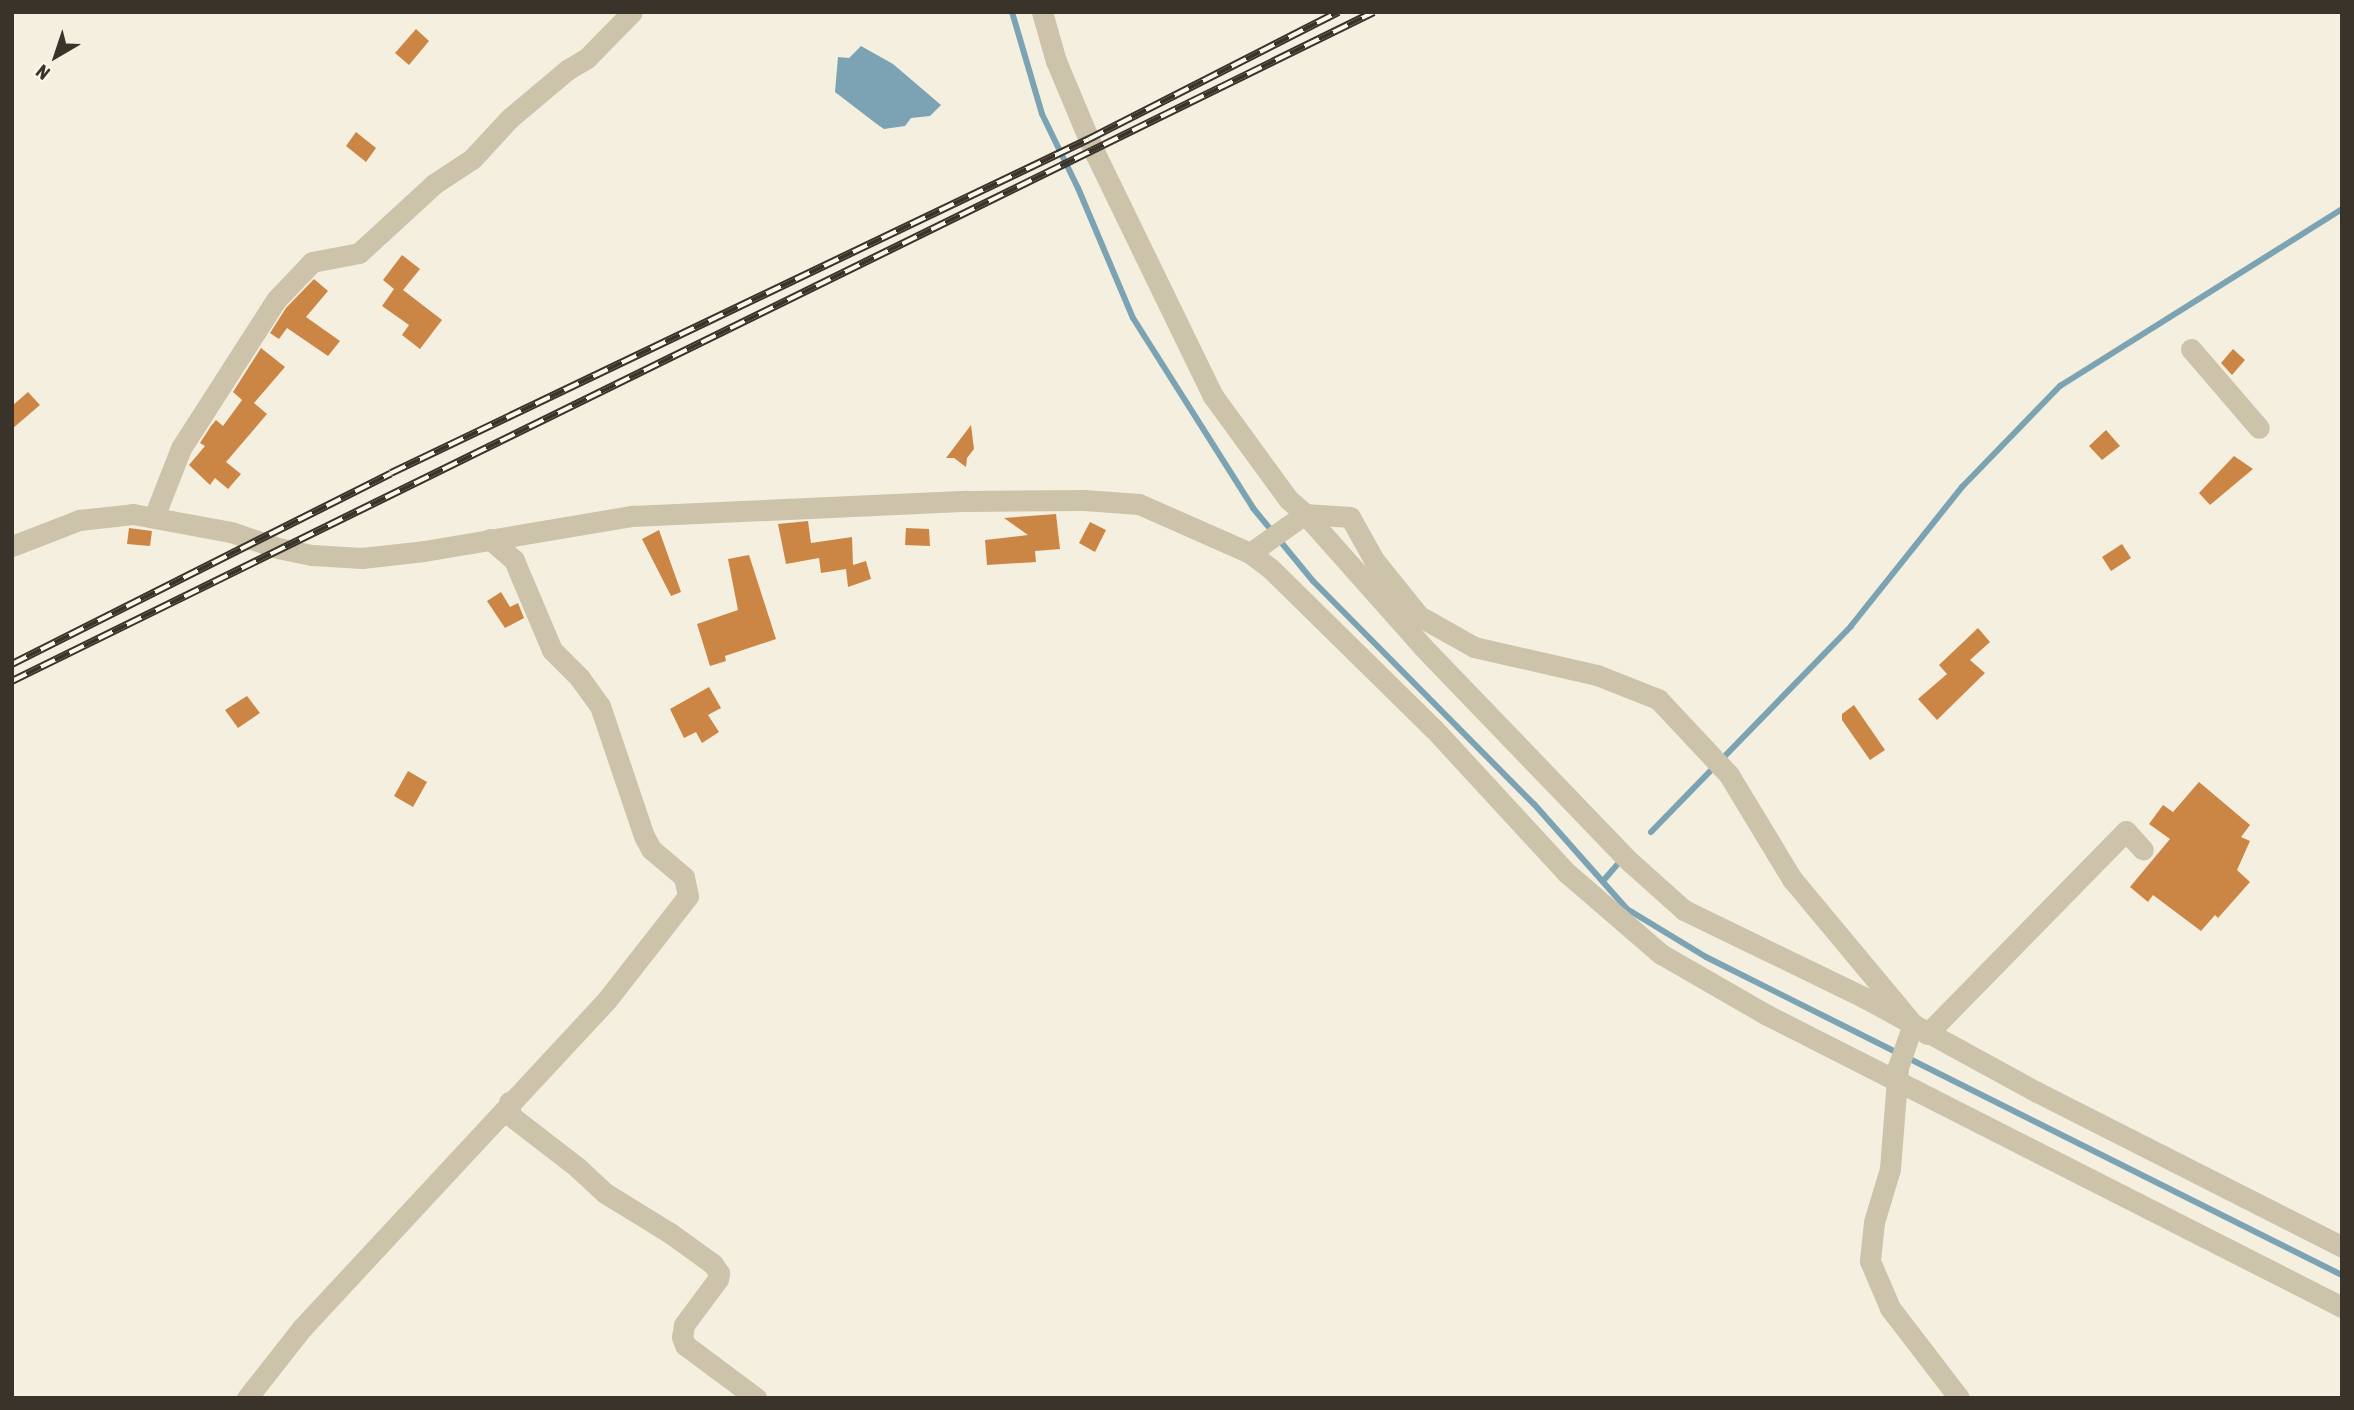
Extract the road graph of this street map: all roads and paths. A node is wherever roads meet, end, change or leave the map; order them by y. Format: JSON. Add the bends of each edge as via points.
{"nodes":[{"id":1,"x":632,"y":12,"type":"edge"},
{"id":2,"x":1042,"y":12,"type":"edge"},
{"id":3,"x":2191,"y":349,"type":"dead end"},
{"id":4,"x":2259,"y":428,"type":"dead end"},
{"id":5,"x":154,"y":517,"type":"junction"},
{"id":6,"x":1298,"y":517,"type":"junction"},
{"id":7,"x":490,"y":539,"type":"junction"},
{"id":8,"x":12,"y":546,"type":"edge"},
{"id":9,"x":1257,"y":549,"type":"junction"},
{"id":10,"x":2143,"y":850,"type":"dead end"},
{"id":11,"x":1917,"y":1032,"type":"junction"},
{"id":12,"x":1897,"y":1074,"type":"junction"},
{"id":13,"x":509,"y":1102,"type":"junction"},
{"id":14,"x":2342,"y":1247,"type":"edge"},
{"id":15,"x":2342,"y":1307,"type":"edge"},
{"id":16,"x":247,"y":1398,"type":"edge"},
{"id":17,"x":756,"y":1398,"type":"edge"},
{"id":18,"x":1959,"y":1398,"type":"edge"}],
"edges":[{"from":1,"to":5,"type":"street","via":[[587,58],[547,85],[472,159],[434,184],[359,253],[312,262],[276,300],[181,448]]},
{"from":2,"to":6,"type":"street","via":[[1056,61],[1093,149],[1213,396]]},
{"from":3,"to":4,"type":"street"},
{"from":5,"to":7,"type":"street","via":[[231,531],[312,555],[362,558]]},
{"from":5,"to":8,"type":"street","via":[[134,514],[79,520]]},
{"from":6,"to":9,"type":"street"},
{"from":6,"to":11,"type":"street","via":[[1628,860],[1684,910]]},
{"from":6,"to":11,"type":"street","via":[[1350,517],[1374,560],[1419,616],[1474,647],[1597,675],[1658,698],[1729,775],[1792,879]]},
{"from":7,"to":9,"type":"street","via":[[632,516],[1084,500],[1139,504]]},
{"from":7,"to":13,"type":"street","via":[[514,560],[552,650],[600,706],[643,836],[688,886],[684,904],[606,1001]]},
{"from":9,"to":12,"type":"street","via":[[1270,568],[1434,729],[1567,873],[1661,954],[1767,1015]]},
{"from":10,"to":11,"type":"street","via":[[2126,831]]},
{"from":11,"to":12,"type":"street"},
{"from":11,"to":14,"type":"street"},
{"from":12,"to":15,"type":"street"},
{"from":12,"to":18,"type":"street","via":[[1890,1169],[1874,1222],[1870,1261],[1890,1308]]},
{"from":13,"to":16,"type":"street","via":[[302,1328]]},
{"from":13,"to":17,"type":"street","via":[[511,1116],[606,1193],[713,1264],[718,1279],[684,1325],[682,1337],[685,1345]]}]}
